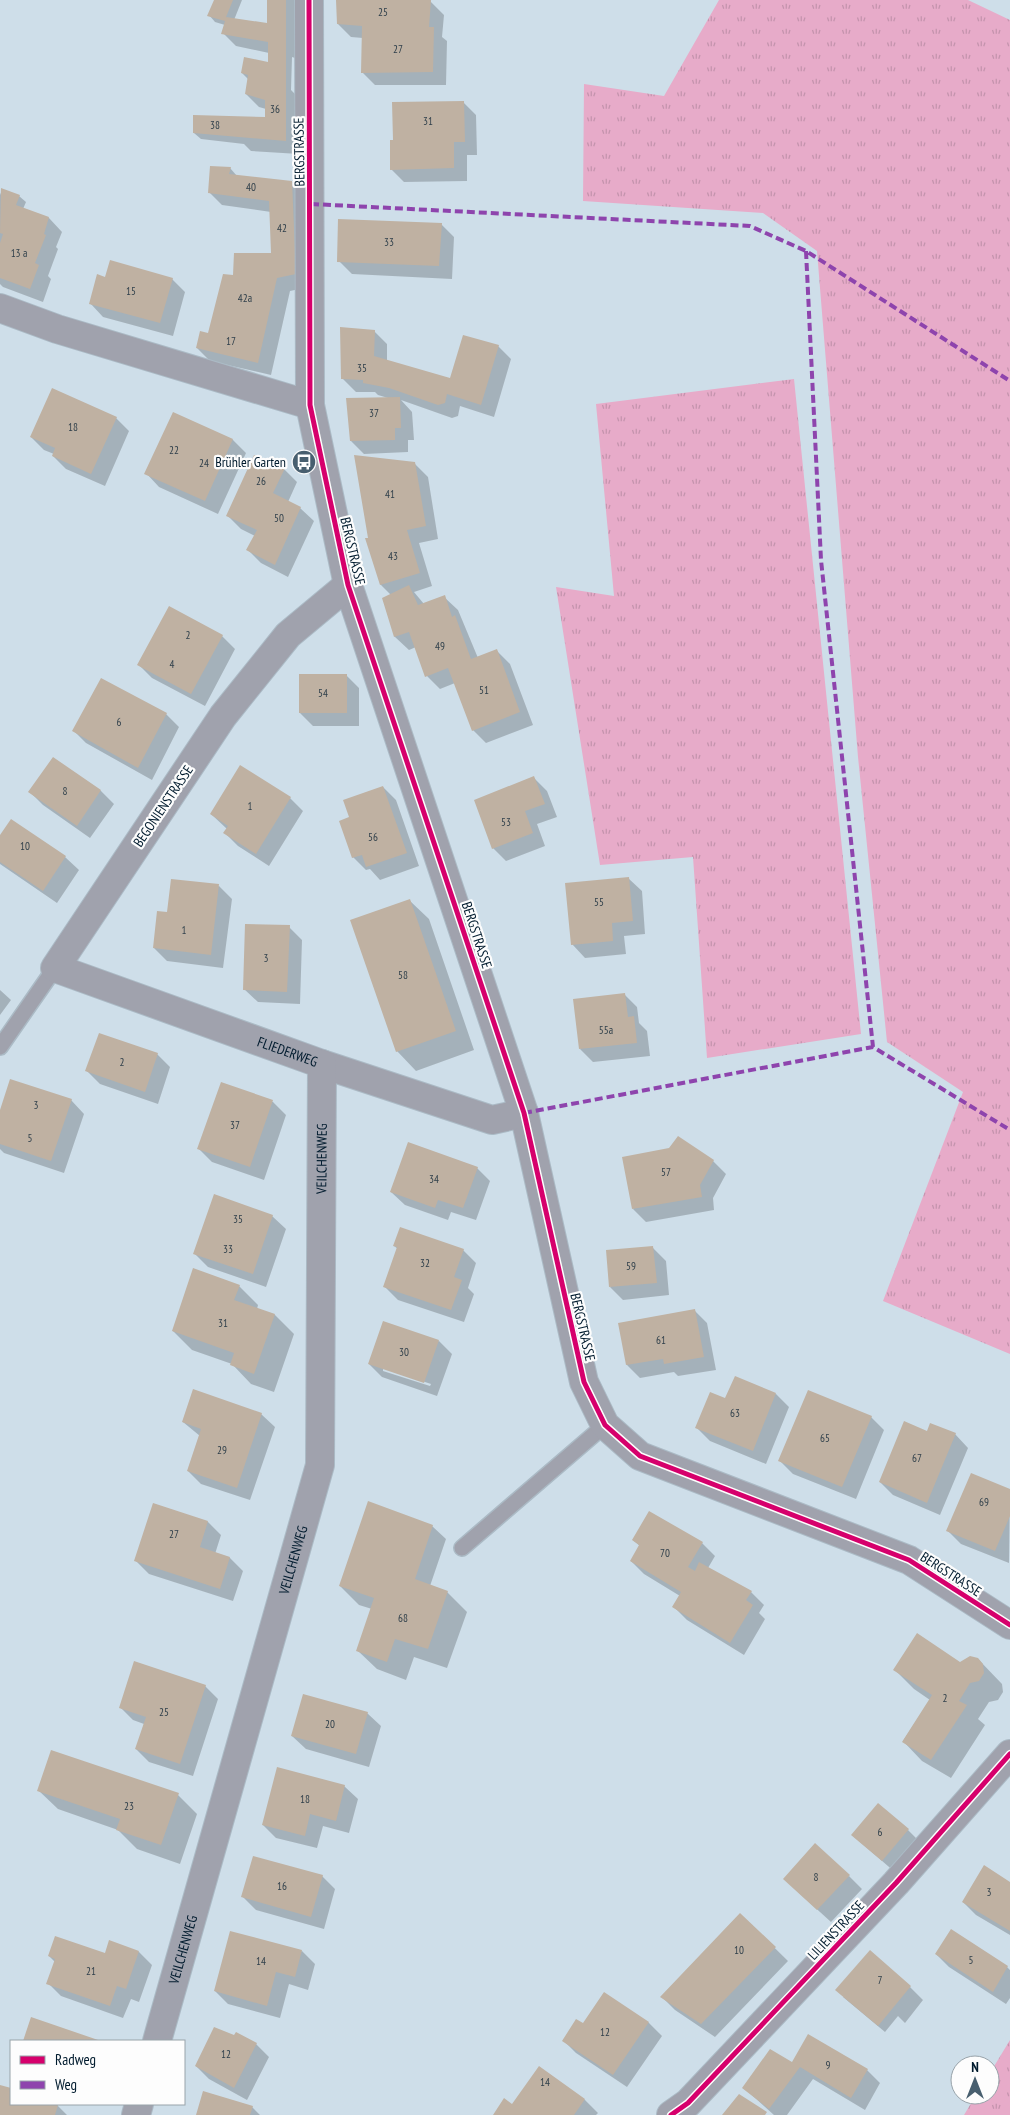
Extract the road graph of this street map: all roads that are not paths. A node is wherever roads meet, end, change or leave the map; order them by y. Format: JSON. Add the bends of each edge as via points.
{"nodes":[{"id":1,"x":309,"y":0,"type":"edge"},
{"id":2,"x":0,"y":308,"type":"edge"},
{"id":3,"x":310,"y":405,"type":"junction"},
{"id":4,"x":348,"y":585,"type":"junction"},
{"id":5,"x":55,"y":968,"type":"junction"},
{"id":6,"x":0,"y":1047,"type":"edge"},
{"id":7,"x":322,"y":1064,"type":"junction"},
{"id":8,"x":524,"y":1113,"type":"junction"},
{"id":9,"x":605,"y":1425,"type":"junction"},
{"id":10,"x":462,"y":1548,"type":"dead end"},
{"id":11,"x":1010,"y":1625,"type":"edge"},
{"id":12,"x":1010,"y":1754,"type":"edge"},
{"id":13,"x":157,"y":2040,"type":"edge"},
{"id":14,"x":671,"y":2115,"type":"edge"}],
"edges":[{"from":1,"to":3,"type":"street","name":"BERGSTRASSE"},
{"from":2,"to":3,"type":"street","via":[[57,329]]},
{"from":3,"to":4,"type":"street","name":"BERGSTRASSE"},
{"from":4,"to":5,"type":"street","name":"BEGONIENSTRASSE","via":[[288,635],[223,716]]},
{"from":4,"to":8,"type":"street","name":"BERGSTRASSE"},
{"from":5,"to":6,"type":"lane","name":"BEGONIENSTRASSE"},
{"from":5,"to":7,"type":"street","name":"FLIEDERWEG"},
{"from":7,"to":8,"type":"street","name":"FLIEDERWEG","via":[[492,1120]]},
{"from":7,"to":13,"type":"street","name":"VEILCHENWEG","via":[[320,1464]]},
{"from":8,"to":9,"type":"street","name":"BERGSTRASSE","via":[[584,1382]]},
{"from":9,"to":10,"type":"lane"},
{"from":9,"to":11,"type":"street","name":"BERGSTRASSE","via":[[640,1456],[909,1560]]},
{"from":12,"to":14,"type":"street","name":"LILIENSTRASSE","via":[[896,1883],[688,2103]]}]}
